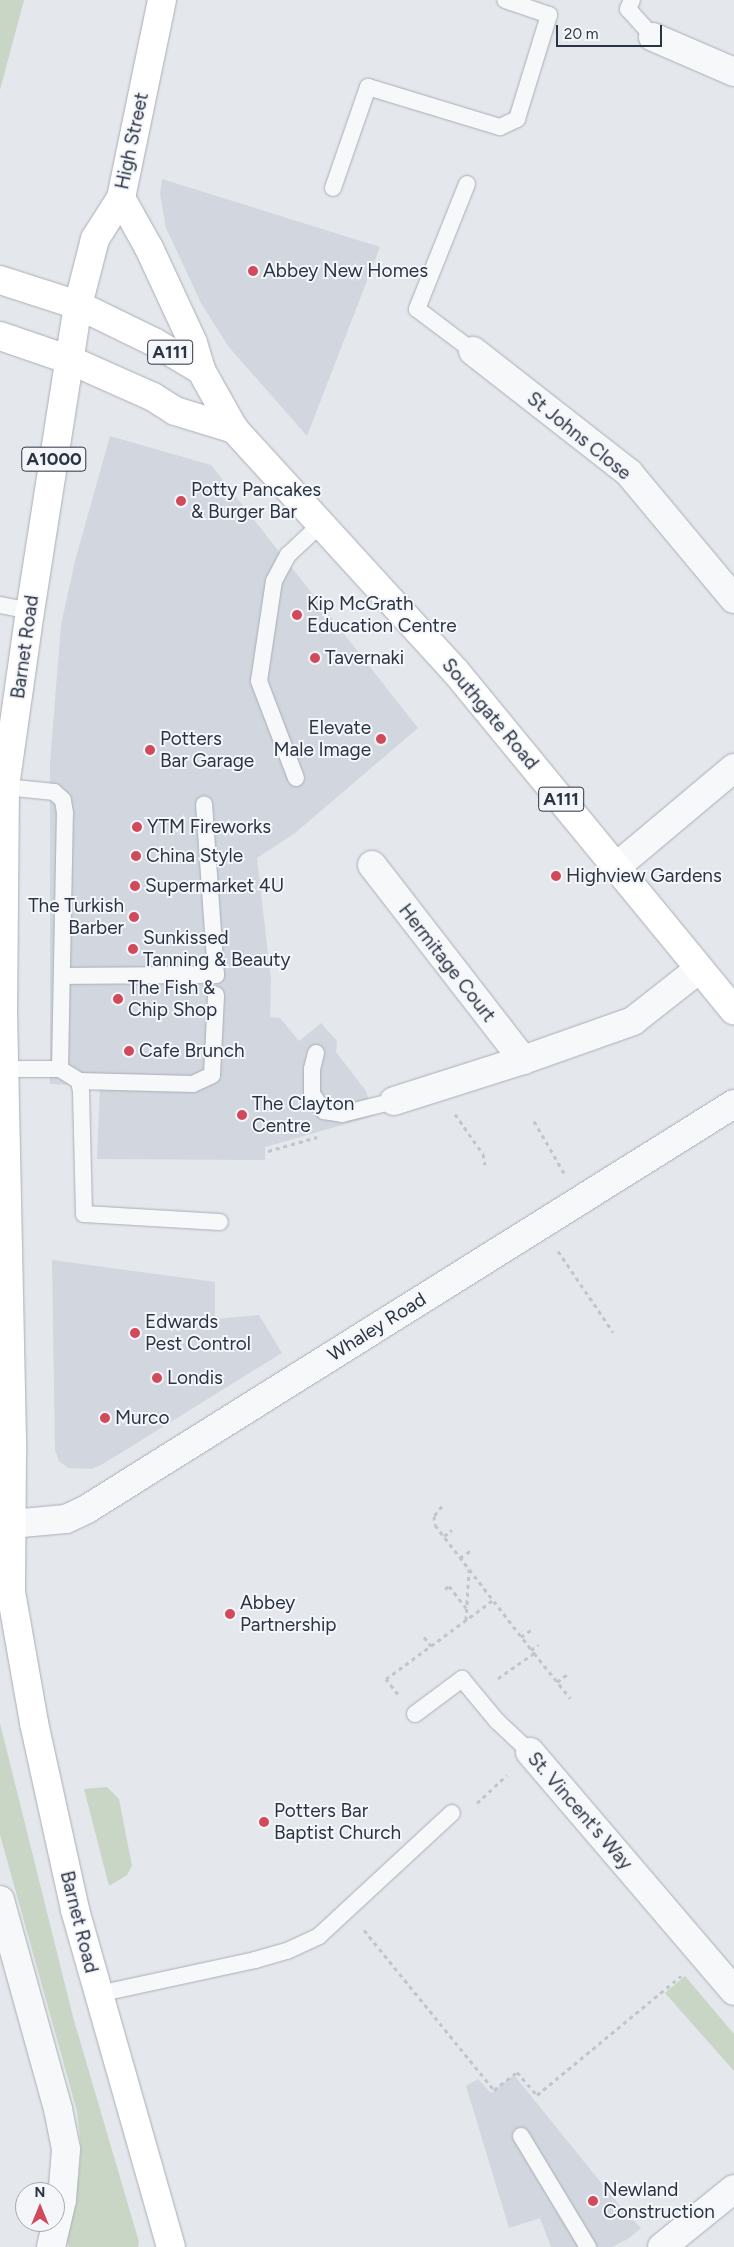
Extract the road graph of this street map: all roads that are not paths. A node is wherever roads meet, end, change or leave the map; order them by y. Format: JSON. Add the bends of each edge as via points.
{"nodes":[{"id":1,"x":162,"y":0,"type":"edge"},
{"id":2,"x":505,"y":0,"type":"edge"},
{"id":3,"x":630,"y":5,"type":"edge"},
{"id":4,"x":653,"y":37,"type":"joint"},
{"id":5,"x":734,"y":72,"type":"edge"},
{"id":6,"x":467,"y":184,"type":"dead end"},
{"id":7,"x":333,"y":188,"type":"dead end"},
{"id":8,"x":121,"y":198,"type":"junction"},
{"id":9,"x":0,"y":280,"type":"edge"},
{"id":10,"x":78,"y":305,"type":"junction"},
{"id":11,"x":0,"y":336,"type":"edge"},
{"id":12,"x":473,"y":351,"type":"joint"},
{"id":13,"x":70,"y":360,"type":"junction"},
{"id":14,"x":201,"y":370,"type":"junction"},
{"id":15,"x":234,"y":428,"type":"junction"},
{"id":16,"x":322,"y":524,"type":"junction"},
{"id":17,"x":734,"y":599,"type":"edge"},
{"id":18,"x":0,"y":605,"type":"edge"},
{"id":19,"x":30,"y":611,"type":"junction"},
{"id":20,"x":734,"y":768,"type":"edge"},
{"id":21,"x":296,"y":778,"type":"dead end"},
{"id":22,"x":5,"y":787,"type":"junction"},
{"id":23,"x":204,"y":804,"type":"dead end"},
{"id":24,"x":372,"y":865,"type":"dead end"},
{"id":25,"x":616,"y":867,"type":"junction"},
{"id":26,"x":699,"y":969,"type":"junction"},
{"id":27,"x":62,"y":976,"type":"junction"},
{"id":28,"x":216,"y":995,"type":"dead end"},
{"id":29,"x":734,"y":1011,"type":"edge"},
{"id":30,"x":316,"y":1053,"type":"dead end"},
{"id":31,"x":523,"y":1060,"type":"junction"},
{"id":32,"x":4,"y":1069,"type":"junction"},
{"id":33,"x":60,"y":1069,"type":"junction"},
{"id":34,"x":79,"y":1081,"type":"junction"},
{"id":35,"x":394,"y":1101,"type":"joint"},
{"id":36,"x":734,"y":1104,"type":"edge"},
{"id":37,"x":3,"y":1208,"type":"edge"},
{"id":38,"x":220,"y":1222,"type":"dead end"},
{"id":39,"x":5,"y":1365,"type":"edge"},
{"id":40,"x":11,"y":1524,"type":"junction"},
{"id":41,"x":5,"y":1592,"type":"edge"},
{"id":42,"x":415,"y":1714,"type":"road end"},
{"id":43,"x":530,"y":1752,"type":"joint"},
{"id":44,"x":452,"y":1813,"type":"road end"},
{"id":45,"x":0,"y":1900,"type":"edge"},
{"id":46,"x":734,"y":1991,"type":"edge"},
{"id":47,"x":98,"y":1994,"type":"junction"},
{"id":48,"x":521,"y":2136,"type":"dead end"},
{"id":49,"x":734,"y":2189,"type":"edge"},
{"id":50,"x":51,"y":2247,"type":"edge"},
{"id":51,"x":171,"y":2247,"type":"edge"},
{"id":52,"x":588,"y":2247,"type":"edge"},
{"id":53,"x":662,"y":2247,"type":"edge"}],
"edges":[{"from":1,"to":8,"type":"main road","name":"High Street","number":"A1000"},
{"from":2,"to":7,"type":"lane","via":[[549,15],[517,119],[500,127],[368,87]]},
{"from":3,"to":4,"type":"lane"},
{"from":4,"to":5,"type":"street"},
{"from":6,"to":12,"type":"lane","via":[[416,309]]},
{"from":8,"to":10,"type":"main road","name":"High Street","number":"A1000","via":[[94,240]]},
{"from":8,"to":14,"type":"main road","via":[[149,248],[193,343]]},
{"from":9,"to":10,"type":"main road","name":"Southgate Road"},
{"from":10,"to":13,"type":"main road","name":"Barnet Road","number":"A1000"},
{"from":10,"to":14,"type":"main road","name":"Southgate Road","number":"A111","via":[[154,342]]},
{"from":11,"to":13,"type":"main road"},
{"from":12,"to":17,"type":"street","name":"St Johns Close","via":[[629,473]]},
{"from":13,"to":15,"type":"main road","number":"A111","via":[[154,397],[175,411]]},
{"from":13,"to":19,"type":"main road","name":"Barnet Road","number":"A1000"},
{"from":14,"to":15,"type":"main road","name":"Southgate Road","number":"A111"},
{"from":15,"to":16,"type":"main road","name":"Southgate Road","number":"A111"},
{"from":16,"to":21,"type":"lane","via":[[288,555],[274,582],[259,681]]},
{"from":16,"to":25,"type":"main road","name":"Southgate Road","number":"A111","via":[[467,684]]},
{"from":18,"to":19,"type":"lane"},
{"from":19,"to":22,"type":"main road","name":"Barnet Road","number":"A1000"},
{"from":20,"to":25,"type":"street"},
{"from":22,"to":27,"type":"lane","via":[[54,792],[63,800]]},
{"from":22,"to":32,"type":"main road","name":"Barnet Road","number":"A1000"},
{"from":23,"to":27,"type":"lane","via":[[216,975]]},
{"from":24,"to":31,"type":"street","name":"Hermitage Court"},
{"from":25,"to":26,"type":"main road","name":"Southgate Road","number":"A111"},
{"from":26,"to":29,"type":"main road","name":"Southgate Road","number":"A111"},
{"from":26,"to":31,"type":"street","via":[[634,1021]]},
{"from":27,"to":33,"type":"lane"},
{"from":28,"to":34,"type":"lane","via":[[212,1075],[193,1084]]},
{"from":30,"to":35,"type":"lane","via":[[312,1094],[324,1111],[342,1114]]},
{"from":31,"to":35,"type":"street"},
{"from":32,"to":33,"type":"lane"},
{"from":32,"to":37,"type":"main road","name":"Barnet Road","number":"A1000"},
{"from":33,"to":34,"type":"lane"},
{"from":34,"to":38,"type":"lane","via":[[84,1214]]},
{"from":36,"to":40,"type":"street","name":"Whaley Road","via":[[87,1508],[66,1519]]},
{"from":37,"to":39,"type":"main road","name":"Barnet Road","number":"A1000"},
{"from":39,"to":40,"type":"main road","name":"Barnet Road","number":"A1000"},
{"from":40,"to":41,"type":"main road","name":"Barnet Road","number":"A1000"},
{"from":41,"to":47,"type":"main road","name":"Barnet Road","number":"A1000","via":[[66,1871]]},
{"from":42,"to":43,"type":"lane","name":"St. Vincent's Way","via":[[462,1679]]},
{"from":43,"to":46,"type":"street","name":"St. Vincent's Way"},
{"from":44,"to":47,"type":"lane","via":[[319,1936],[287,1951]]},
{"from":45,"to":50,"type":"street","via":[[58,2109],[66,2149],[62,2200]]},
{"from":47,"to":51,"type":"main road","name":"Barnet Road","number":"A1000"},
{"from":48,"to":52,"type":"lane"},
{"from":49,"to":53,"type":"street"}]}
